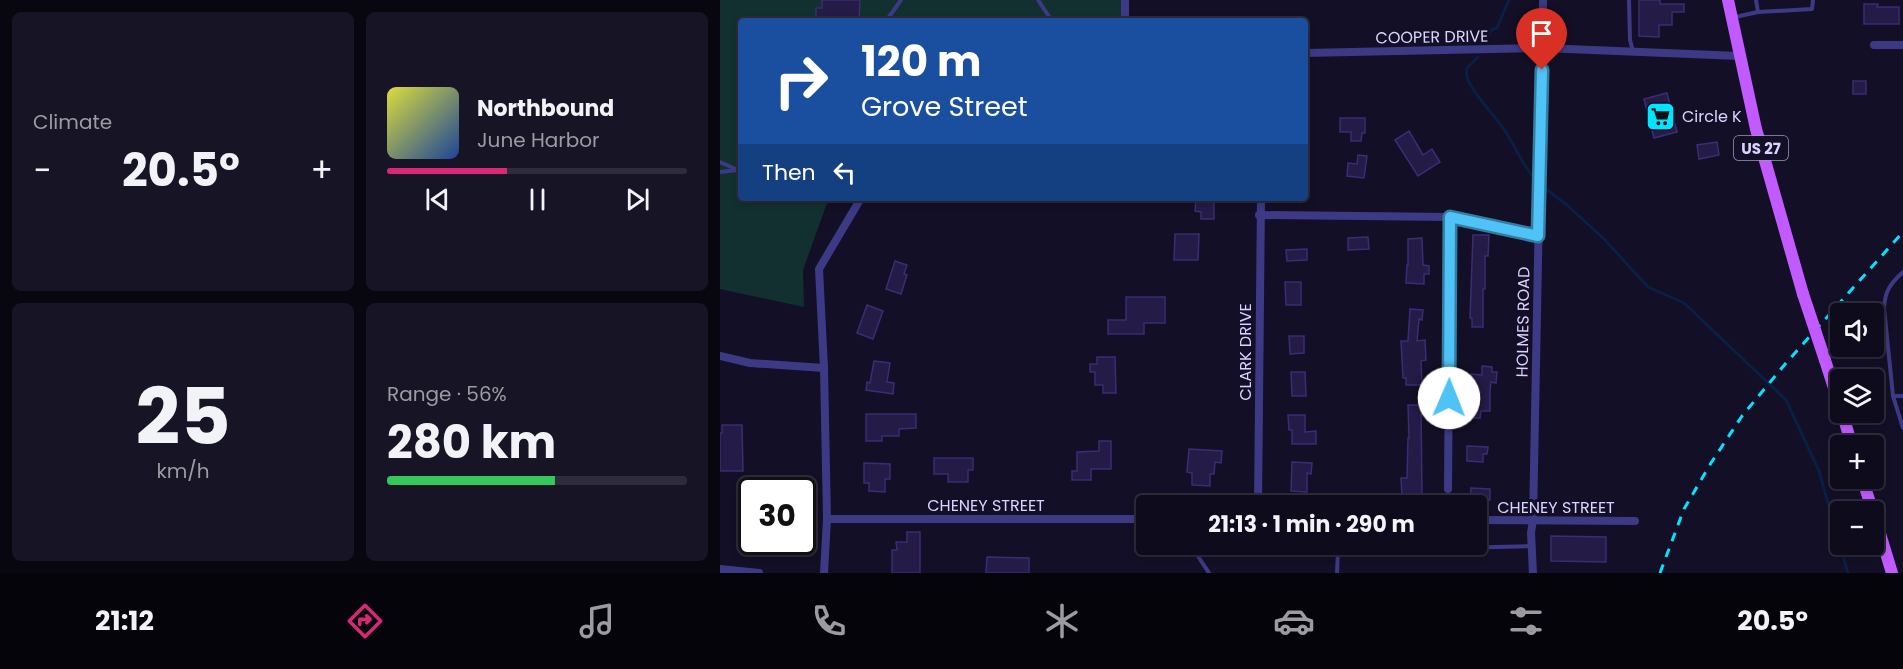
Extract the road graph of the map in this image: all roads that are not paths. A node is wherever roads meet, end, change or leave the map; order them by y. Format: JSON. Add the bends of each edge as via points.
{"nodes":[{"id":1,"x":901,"y":0,"type":"edge"},
{"id":2,"x":1038,"y":0,"type":"edge"},
{"id":3,"x":1125,"y":0,"type":"edge"},
{"id":4,"x":1543,"y":0,"type":"edge"},
{"id":5,"x":1629,"y":0,"type":"edge"},
{"id":6,"x":1728,"y":0,"type":"edge"},
{"id":7,"x":1756,"y":0,"type":"edge"},
{"id":8,"x":1814,"y":0,"type":"edge"},
{"id":9,"x":1758,"y":12,"type":"junction"},
{"id":10,"x":1732,"y":17,"type":"junction"},
{"id":11,"x":888,"y":18,"type":"edge"},
{"id":12,"x":1050,"y":18,"type":"edge"},
{"id":13,"x":1125,"y":18,"type":"edge"},
{"id":14,"x":1874,"y":45,"type":"dead end"},
{"id":15,"x":1903,"y":45,"type":"edge"},
{"id":16,"x":1543,"y":48,"type":"junction"},
{"id":17,"x":1633,"y":52,"type":"junction"},
{"id":18,"x":1308,"y":53,"type":"edge"},
{"id":19,"x":1739,"y":56,"type":"junction"},
{"id":20,"x":720,"y":162,"type":"edge"},
{"id":21,"x":738,"y":171,"type":"edge"},
{"id":22,"x":738,"y":171,"type":"edge"},
{"id":23,"x":720,"y":172,"type":"edge"},
{"id":24,"x":859,"y":201,"type":"edge"},
{"id":25,"x":1260,"y":201,"type":"edge"},
{"id":26,"x":1259,"y":215,"type":"junction"},
{"id":27,"x":1450,"y":217,"type":"junction"},
{"id":28,"x":1538,"y":236,"type":"junction"},
{"id":29,"x":1903,"y":272,"type":"edge"},
{"id":30,"x":720,"y":356,"type":"edge"},
{"id":31,"x":824,"y":368,"type":"junction"},
{"id":32,"x":1830,"y":378,"type":"edge"},
{"id":33,"x":1893,"y":396,"type":"junction"},
{"id":34,"x":1903,"y":396,"type":"edge"},
{"id":35,"x":1903,"y":428,"type":"edge"},
{"id":36,"x":1448,"y":489,"type":"dead end"},
{"id":37,"x":1258,"y":495,"type":"edge"},
{"id":38,"x":826,"y":519,"type":"junction"},
{"id":39,"x":1136,"y":519,"type":"edge"},
{"id":40,"x":1487,"y":520,"type":"edge"},
{"id":41,"x":1533,"y":520,"type":"junction"},
{"id":42,"x":1635,"y":521,"type":"dead end"},
{"id":43,"x":1532,"y":546,"type":"junction"},
{"id":44,"x":1487,"y":547,"type":"edge"},
{"id":45,"x":1884,"y":548,"type":"edge"},
{"id":46,"x":1197,"y":555,"type":"edge"},
{"id":47,"x":1338,"y":555,"type":"edge"},
{"id":48,"x":720,"y":569,"type":"edge"},
{"id":49,"x":759,"y":573,"type":"edge"},
{"id":50,"x":824,"y":573,"type":"edge"},
{"id":51,"x":1209,"y":573,"type":"edge"},
{"id":52,"x":1337,"y":573,"type":"edge"},
{"id":53,"x":1533,"y":573,"type":"edge"},
{"id":54,"x":1892,"y":573,"type":"edge"}],
"edges":[{"from":1,"to":11,"type":"lane"},
{"from":2,"to":12,"type":"lane"},
{"from":3,"to":13,"type":"street"},
{"from":4,"to":16,"type":"street","name":"HOLMES ROAD"},
{"from":5,"to":17,"type":"lane"},
{"from":6,"to":10,"type":"main road","number":"US 27"},
{"from":7,"to":9,"type":"lane"},
{"from":8,"to":9,"type":"lane","via":[[1812,9]]},
{"from":9,"to":10,"type":"lane"},
{"from":10,"to":19,"type":"main road","number":"US 27"},
{"from":14,"to":15,"type":"street"},
{"from":16,"to":17,"type":"street","name":"COOPER DRIVE"},
{"from":16,"to":18,"type":"street","name":"COOPER DRIVE"},
{"from":16,"to":28,"type":"street","name":"HOLMES ROAD"},
{"from":17,"to":19,"type":"street","name":"COOPER DRIVE"},
{"from":19,"to":32,"type":"main road","number":"US 27","bridge":true,"via":[[1756,129]]},
{"from":20,"to":21,"type":"lane"},
{"from":22,"to":23,"type":"lane"},
{"from":24,"to":31,"type":"street","via":[[819,268]]},
{"from":25,"to":26,"type":"street","name":"CLARK DRIVE"},
{"from":26,"to":27,"type":"street"},
{"from":26,"to":37,"type":"street","name":"CLARK DRIVE"},
{"from":27,"to":28,"type":"street"},
{"from":27,"to":36,"type":"street"},
{"from":28,"to":41,"type":"street","name":"HOLMES ROAD"},
{"from":29,"to":33,"type":"lane","via":[[1885,295]]},
{"from":30,"to":31,"type":"street","via":[[750,363]]},
{"from":31,"to":38,"type":"street"},
{"from":33,"to":34,"type":"lane"},
{"from":33,"to":35,"type":"lane"},
{"from":38,"to":39,"type":"street","name":"CHENEY STREET"},
{"from":38,"to":50,"type":"street"},
{"from":40,"to":41,"type":"street","name":"CHENEY STREET"},
{"from":41,"to":42,"type":"street","name":"CHENEY STREET"},
{"from":41,"to":43,"type":"street","name":"HOLMES ROAD"},
{"from":43,"to":44,"type":"lane"},
{"from":43,"to":53,"type":"street","name":"HOLMES ROAD"},
{"from":45,"to":54,"type":"main road"},
{"from":46,"to":51,"type":"lane"},
{"from":47,"to":52,"type":"lane"},
{"from":48,"to":49,"type":"street"}]}
